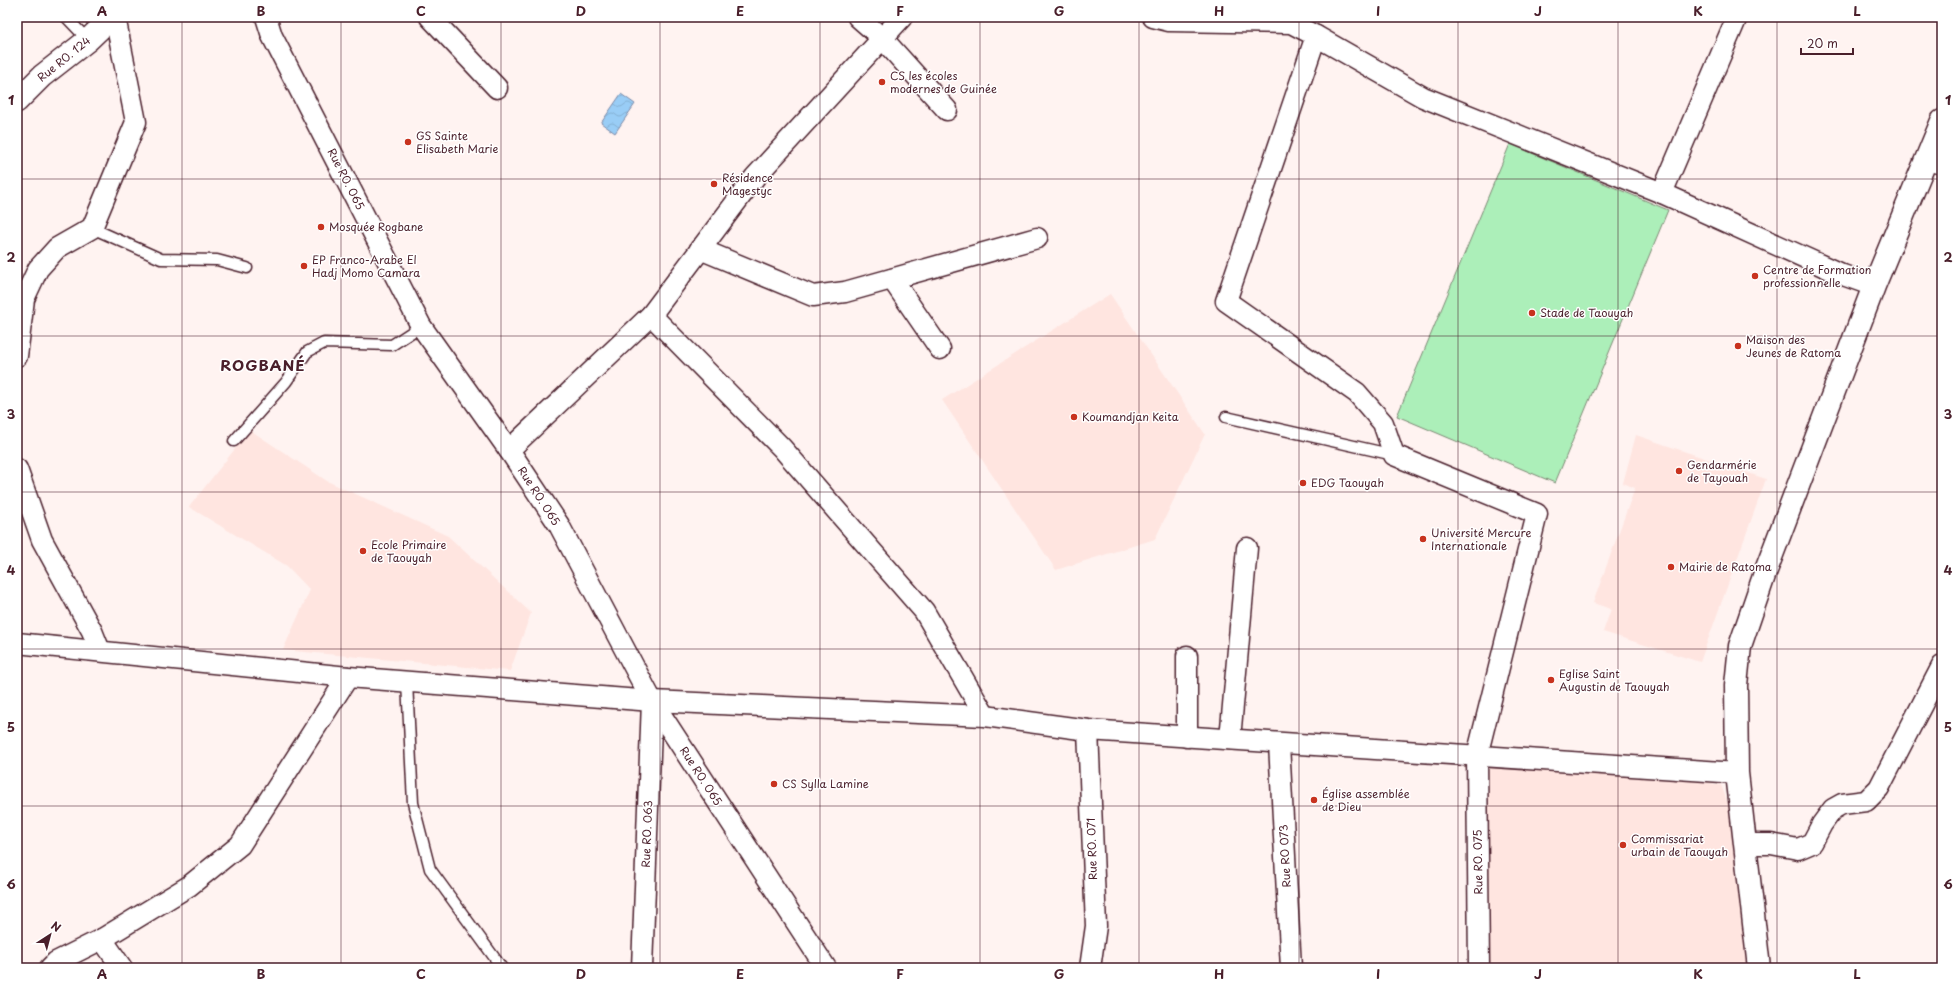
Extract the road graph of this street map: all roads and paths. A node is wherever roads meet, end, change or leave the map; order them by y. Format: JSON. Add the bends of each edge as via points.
{"nodes":[{"id":1,"x":66,"y":17,"type":"edge"},
{"id":2,"x":112,"y":17,"type":"edge"},
{"id":3,"x":115,"y":17,"type":"edge"},
{"id":4,"x":266,"y":17,"type":"edge"},
{"id":5,"x":430,"y":17,"type":"edge"},
{"id":6,"x":858,"y":17,"type":"edge"},
{"id":7,"x":902,"y":17,"type":"edge"},
{"id":8,"x":1153,"y":17,"type":"edge"},
{"id":9,"x":1737,"y":17,"type":"edge"},
{"id":10,"x":1316,"y":36,"type":"junction"},
{"id":11,"x":882,"y":38,"type":"junction"},
{"id":12,"x":88,"y":40,"type":"junction"},
{"id":13,"x":497,"y":88,"type":"dead end"},
{"id":14,"x":17,"y":101,"type":"edge"},
{"id":15,"x":947,"y":110,"type":"dead end"},
{"id":16,"x":1942,"y":121,"type":"edge"},
{"id":17,"x":1935,"y":162,"type":"edge"},
{"id":18,"x":1662,"y":193,"type":"junction"},
{"id":19,"x":92,"y":228,"type":"junction"},
{"id":20,"x":1037,"y":238,"type":"dead end"},
{"id":21,"x":700,"y":250,"type":"junction"},
{"id":22,"x":247,"y":268,"type":"dead end"},
{"id":23,"x":892,"y":279,"type":"junction"},
{"id":24,"x":1874,"y":286,"type":"junction"},
{"id":25,"x":651,"y":315,"type":"junction"},
{"id":26,"x":421,"y":326,"type":"junction"},
{"id":27,"x":940,"y":348,"type":"dead end"},
{"id":28,"x":17,"y":356,"type":"edge"},
{"id":29,"x":1226,"y":417,"type":"dead end"},
{"id":30,"x":234,"y":441,"type":"dead end"},
{"id":31,"x":509,"y":450,"type":"junction"},
{"id":32,"x":1394,"y":455,"type":"junction"},
{"id":33,"x":17,"y":469,"type":"edge"},
{"id":34,"x":1247,"y":548,"type":"dead end"},
{"id":35,"x":17,"y":643,"type":"edge"},
{"id":36,"x":100,"y":651,"type":"junction"},
{"id":37,"x":1187,"y":656,"type":"dead end"},
{"id":38,"x":1942,"y":666,"type":"edge"},
{"id":39,"x":348,"y":677,"type":"junction"},
{"id":40,"x":407,"y":682,"type":"junction"},
{"id":41,"x":652,"y":701,"type":"junction"},
{"id":42,"x":985,"y":716,"type":"junction"},
{"id":43,"x":1088,"y":730,"type":"junction"},
{"id":44,"x":1187,"y":737,"type":"junction"},
{"id":45,"x":1230,"y":739,"type":"junction"},
{"id":46,"x":1279,"y":744,"type":"junction"},
{"id":47,"x":1477,"y":756,"type":"junction"},
{"id":48,"x":1737,"y":773,"type":"junction"},
{"id":49,"x":1745,"y":844,"type":"junction"},
{"id":50,"x":102,"y":939,"type":"junction"},
{"id":51,"x":50,"y":968,"type":"edge"},
{"id":52,"x":122,"y":968,"type":"edge"},
{"id":53,"x":502,"y":968,"type":"edge"},
{"id":54,"x":642,"y":968,"type":"edge"},
{"id":55,"x":826,"y":968,"type":"edge"},
{"id":56,"x":1090,"y":968,"type":"edge"},
{"id":57,"x":1291,"y":968,"type":"edge"},
{"id":58,"x":1479,"y":968,"type":"edge"},
{"id":59,"x":1759,"y":968,"type":"edge"}],
"edges":[{"from":1,"to":12,"type":"lane"},
{"from":2,"to":12,"type":"main road","name":"Rue RO. 124"},
{"from":3,"to":19,"type":"street","via":[[136,122]]},
{"from":4,"to":26,"type":"street","name":"Rue RO. 065","via":[[272,36]]},
{"from":5,"to":13,"type":"street"},
{"from":6,"to":11,"type":"street"},
{"from":7,"to":11,"type":"street"},
{"from":8,"to":10,"type":"street","via":[[1168,21],[1291,23]]},
{"from":9,"to":18,"type":"street"},
{"from":10,"to":18,"type":"street","via":[[1423,97]]},
{"from":10,"to":32,"type":"street","via":[[1226,301],[1357,393],[1383,423]]},
{"from":11,"to":15,"type":"street"},
{"from":11,"to":21,"type":"street","via":[[755,177]]},
{"from":12,"to":14,"type":"main road","name":"Rue RO. 124","via":[[42,76]]},
{"from":16,"to":17,"type":"main road"},
{"from":17,"to":24,"type":"main road"},
{"from":18,"to":24,"type":"street","via":[[1843,275]]},
{"from":19,"to":22,"type":"lane","via":[[161,258],[217,260]]},
{"from":19,"to":28,"type":"street","via":[[57,248],[38,269],[24,299]]},
{"from":20,"to":23,"type":"street"},
{"from":21,"to":23,"type":"street","via":[[813,296],[846,292]]},
{"from":21,"to":25,"type":"street"},
{"from":23,"to":27,"type":"street"},
{"from":24,"to":48,"type":"main road","via":[[1765,573],[1740,646],[1736,685]]},
{"from":25,"to":31,"type":"street"},
{"from":25,"to":42,"type":"street","via":[[782,448],[924,611]]},
{"from":26,"to":30,"type":"lane","via":[[392,345],[324,343],[307,352],[286,382]]},
{"from":26,"to":31,"type":"street","name":"Rue RO. 065"},
{"from":29,"to":32,"type":"lane"},
{"from":31,"to":41,"type":"street","name":"Rue RO. 065","via":[[558,525]]},
{"from":32,"to":47,"type":"street","name":"Rue RO. 075","via":[[1537,514]]},
{"from":33,"to":36,"type":"street","via":[[42,540],[92,631]]},
{"from":34,"to":45,"type":"street"},
{"from":35,"to":36,"type":"street"},
{"from":36,"to":39,"type":"street"},
{"from":37,"to":44,"type":"street"},
{"from":38,"to":49,"type":"street","via":[[1879,788],[1866,801],[1842,804],[1833,809],[1812,843],[1798,849],[1771,844]]},
{"from":39,"to":40,"type":"street"},
{"from":39,"to":50,"type":"street","via":[[240,845],[189,886]]},
{"from":40,"to":41,"type":"street"},
{"from":40,"to":53,"type":"lane","via":[[413,803],[430,869]]},
{"from":41,"to":42,"type":"street"},
{"from":41,"to":54,"type":"street","name":"Rue RO. 063"},
{"from":41,"to":55,"type":"street","name":"Rue RO. 065"},
{"from":42,"to":43,"type":"street"},
{"from":43,"to":44,"type":"street"},
{"from":43,"to":56,"type":"street","name":"Rue RO. 071","via":[[1096,926]]},
{"from":44,"to":45,"type":"street"},
{"from":45,"to":46,"type":"street"},
{"from":46,"to":47,"type":"street"},
{"from":46,"to":57,"type":"street","name":"Rue RO 073"},
{"from":47,"to":48,"type":"street"},
{"from":47,"to":58,"type":"street","name":"Rue RO. 075"},
{"from":48,"to":49,"type":"main road"},
{"from":49,"to":59,"type":"main road"},
{"from":50,"to":51,"type":"street","via":[[56,962]]},
{"from":50,"to":52,"type":"street"}]}
